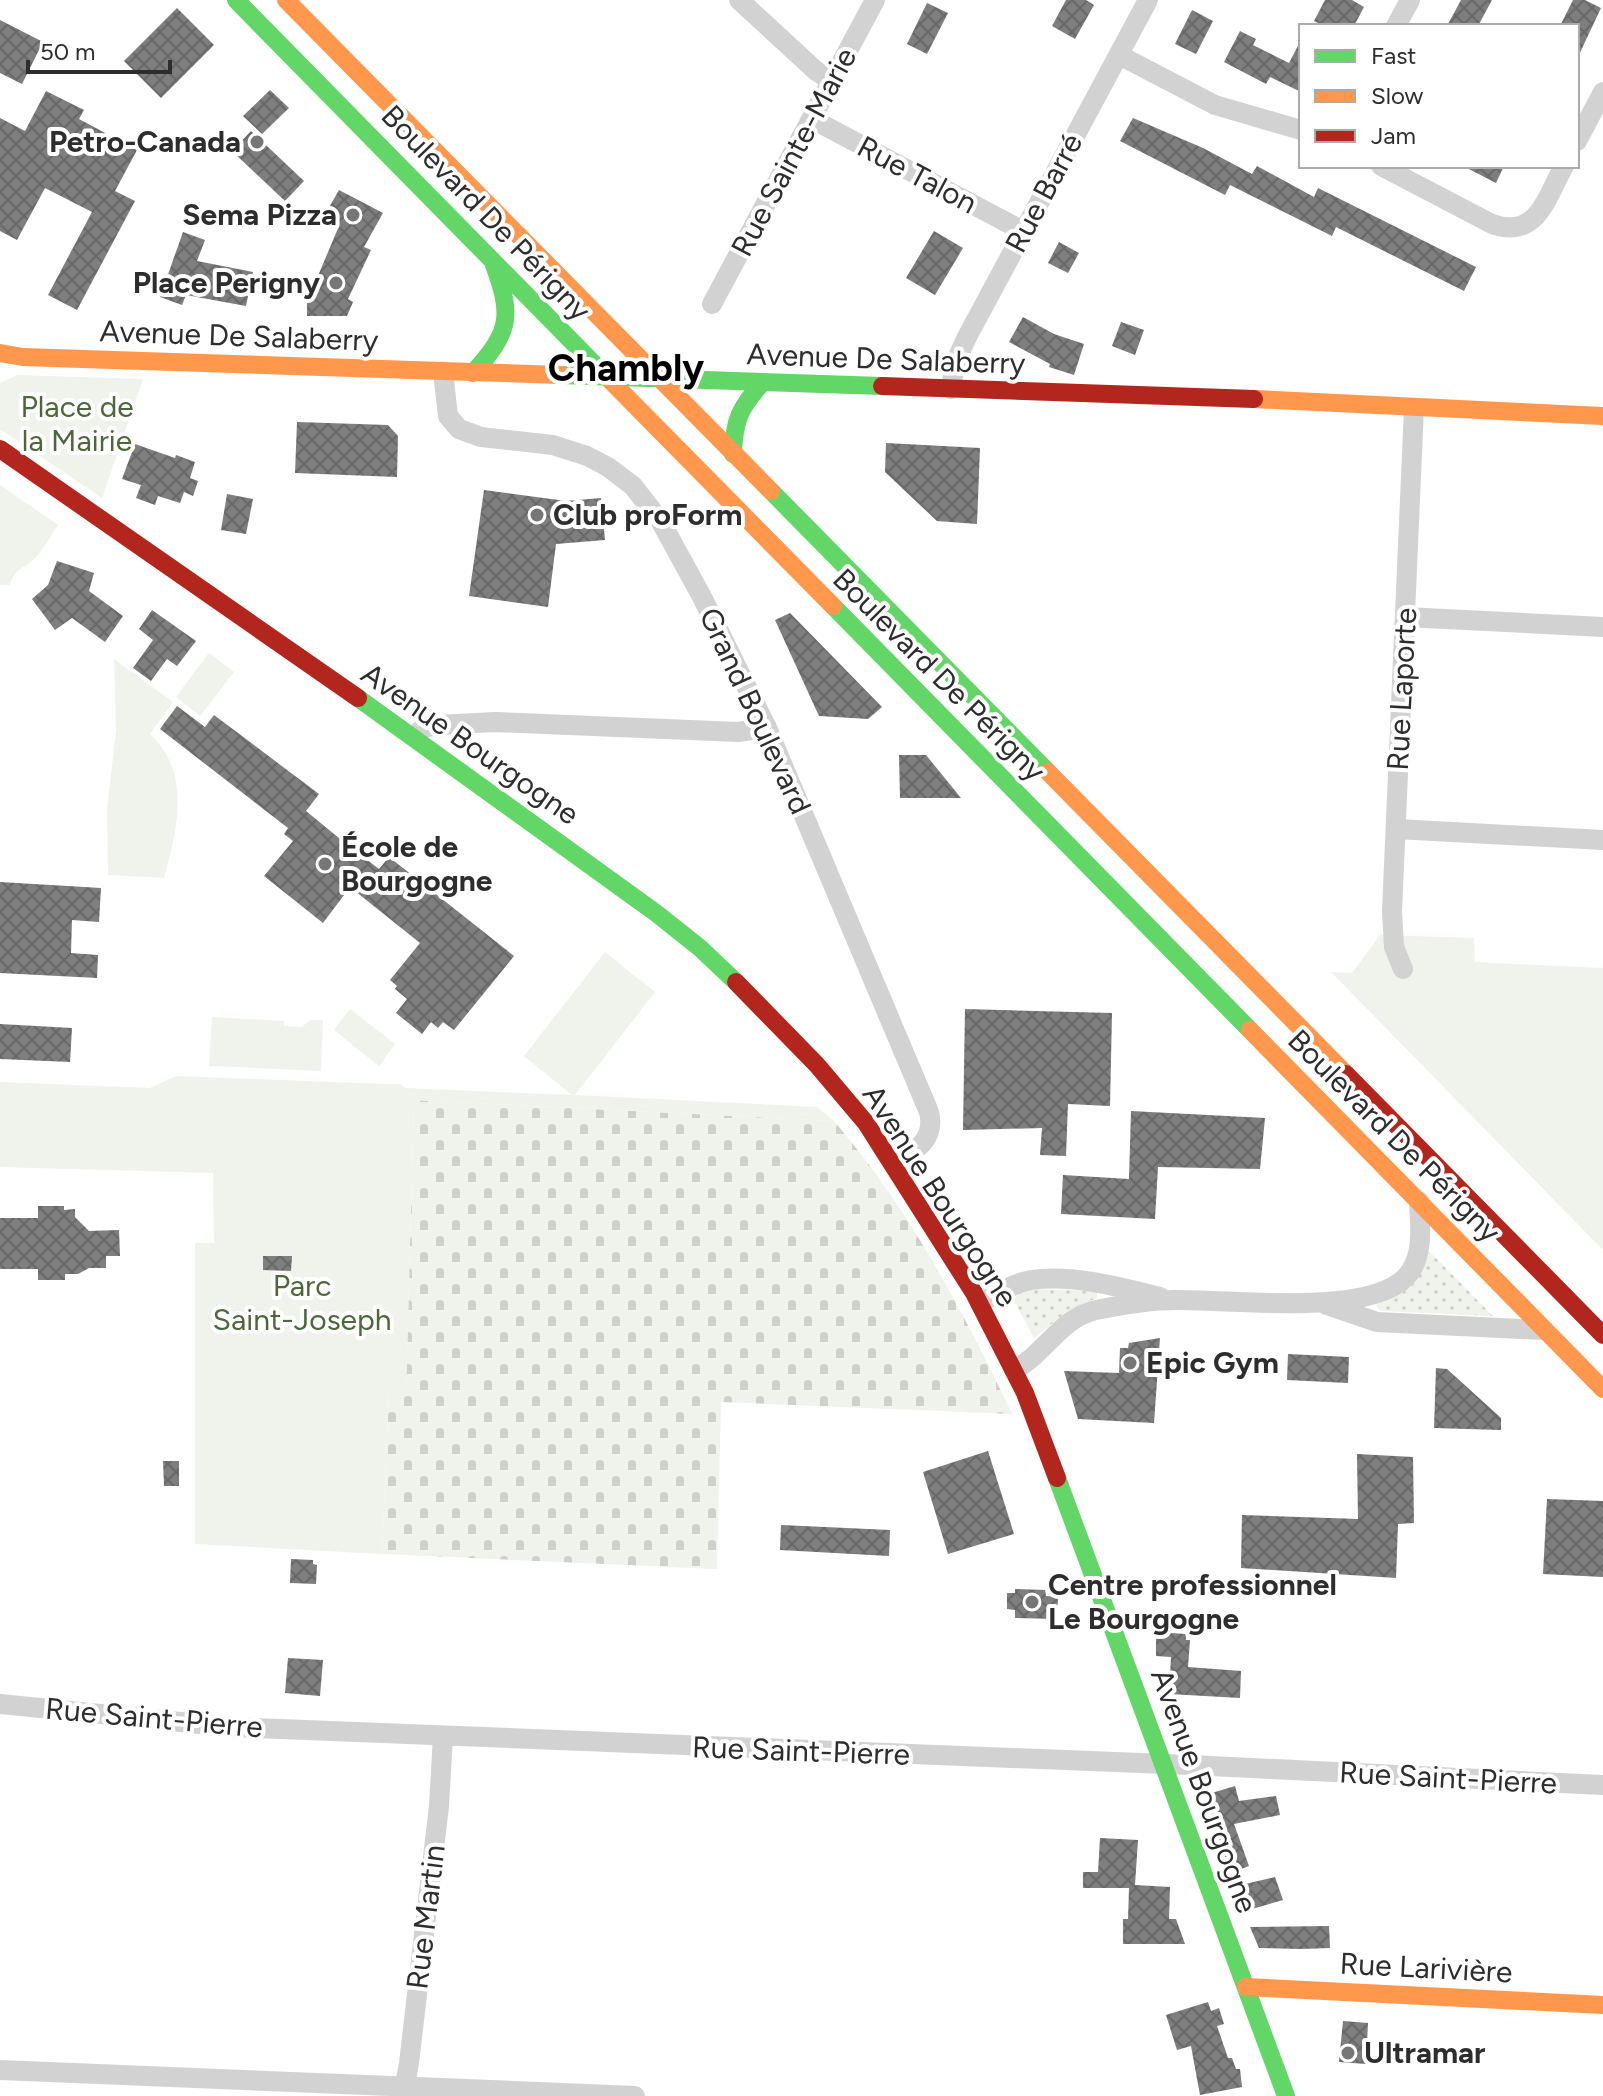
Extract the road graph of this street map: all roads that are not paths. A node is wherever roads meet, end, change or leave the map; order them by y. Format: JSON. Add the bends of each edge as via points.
{"nodes":[{"id":1,"x":236,"y":0,"type":"edge"},
{"id":2,"x":286,"y":0,"type":"edge"},
{"id":3,"x":739,"y":0,"type":"edge"},
{"id":4,"x":875,"y":0,"type":"edge"},
{"id":5,"x":1148,"y":0,"type":"edge"},
{"id":6,"x":1410,"y":0,"type":"edge"},
{"id":7,"x":1397,"y":24,"type":"edge"},
{"id":8,"x":1119,"y":55,"type":"junction"},
{"id":9,"x":831,"y":81,"type":"junction"},
{"id":10,"x":1603,"y":92,"type":"edge"},
{"id":11,"x":812,"y":119,"type":"junction"},
{"id":12,"x":1299,"y":129,"type":"edge"},
{"id":13,"x":1579,"y":137,"type":"edge"},
{"id":14,"x":1385,"y":168,"type":"edge"},
{"id":15,"x":1563,"y":168,"type":"edge"},
{"id":16,"x":1023,"y":231,"type":"junction"},
{"id":17,"x":492,"y":261,"type":"junction"},
{"id":18,"x":712,"y":304,"type":"dead end"},
{"id":19,"x":0,"y":353,"type":"edge"},
{"id":20,"x":23,"y":357,"type":"junction"},
{"id":21,"x":0,"y":363,"type":"edge"},
{"id":22,"x":443,"y":372,"type":"junction"},
{"id":23,"x":473,"y":373,"type":"junction"},
{"id":24,"x":608,"y":378,"type":"junction"},
{"id":25,"x":659,"y":379,"type":"junction"},
{"id":26,"x":763,"y":382,"type":"junction"},
{"id":27,"x":951,"y":389,"type":"junction"},
{"id":28,"x":1414,"y":408,"type":"junction"},
{"id":29,"x":1603,"y":416,"type":"edge"},
{"id":30,"x":0,"y":449,"type":"edge"},
{"id":31,"x":733,"y":454,"type":"junction"},
{"id":32,"x":1405,"y":617,"type":"junction"},
{"id":33,"x":1603,"y":627,"type":"edge"},
{"id":34,"x":767,"y":728,"type":"junction"},
{"id":35,"x":414,"y":737,"type":"junction"},
{"id":36,"x":1396,"y":829,"type":"junction"},
{"id":37,"x":1603,"y":840,"type":"edge"},
{"id":38,"x":1403,"y":969,"type":"dead end"},
{"id":39,"x":894,"y":1164,"type":"junction"},
{"id":40,"x":1419,"y":1201,"type":"junction"},
{"id":41,"x":1171,"y":1300,"type":"junction"},
{"id":42,"x":980,"y":1303,"type":"junction"},
{"id":43,"x":1323,"y":1304,"type":"junction"},
{"id":44,"x":1546,"y":1330,"type":"junction"},
{"id":45,"x":1603,"y":1335,"type":"edge"},
{"id":46,"x":1014,"y":1370,"type":"junction"},
{"id":47,"x":1603,"y":1389,"type":"edge"},
{"id":48,"x":0,"y":1704,"type":"edge"},
{"id":49,"x":443,"y":1736,"type":"junction"},
{"id":50,"x":1165,"y":1765,"type":"junction"},
{"id":51,"x":1603,"y":1785,"type":"edge"},
{"id":52,"x":1246,"y":1987,"type":"junction"},
{"id":53,"x":1603,"y":2005,"type":"edge"},
{"id":54,"x":0,"y":2070,"type":"edge"},
{"id":55,"x":404,"y":2091,"type":"edge"},
{"id":56,"x":635,"y":2096,"type":"edge"},
{"id":57,"x":1286,"y":2096,"type":"edge"}],
"edges":[{"from":1,"to":17,"type":"street","name":"Boulevard De Périgny"},
{"from":2,"to":25,"type":"street","name":"Boulevard De Périgny"},
{"from":3,"to":9,"type":"street"},
{"from":4,"to":9,"type":"street","name":"Rue Sainte-Marie"},
{"from":5,"to":8,"type":"street","name":"Rue Barré"},
{"from":6,"to":7,"type":"street"},
{"from":8,"to":12,"type":"street","via":[[1215,105]]},
{"from":8,"to":16,"type":"street","name":"Rue Barré"},
{"from":9,"to":11,"type":"street","name":"Rue Sainte-Marie"},
{"from":10,"to":13,"type":"street"},
{"from":11,"to":16,"type":"street","name":"Rue Talon"},
{"from":11,"to":18,"type":"street","name":"Rue Sainte-Marie"},
{"from":14,"to":15,"type":"street","via":[[1511,229],[1535,218]]},
{"from":16,"to":27,"type":"street","name":"Rue Barré","via":[[955,363]]},
{"from":17,"to":23,"type":"street","via":[[507,301],[507,327]]},
{"from":17,"to":24,"type":"street","name":"Boulevard De Périgny"},
{"from":19,"to":20,"type":"street","name":"Avenue De Salaberry"},
{"from":20,"to":21,"type":"street","name":"Avenue De Salaberry"},
{"from":20,"to":22,"type":"street","name":"Avenue De Salaberry"},
{"from":22,"to":23,"type":"street","name":"Avenue De Salaberry"},
{"from":22,"to":34,"type":"street","name":"Grand Boulevard","via":[[446,411],[459,429],[474,436],[575,451],[608,467],[639,492],[671,537]]},
{"from":23,"to":24,"type":"street","name":"Avenue De Salaberry"},
{"from":24,"to":25,"type":"street","name":"Avenue De Salaberry"},
{"from":24,"to":40,"type":"street","name":"Boulevard De Périgny"},
{"from":25,"to":26,"type":"street","name":"Avenue De Salaberry"},
{"from":25,"to":31,"type":"street","name":"Boulevard De Périgny"},
{"from":26,"to":27,"type":"street","name":"Avenue De Salaberry"},
{"from":26,"to":31,"type":"street","via":[[736,417]]},
{"from":27,"to":28,"type":"street","name":"Avenue De Salaberry"},
{"from":28,"to":29,"type":"street","name":"Avenue De Salaberry"},
{"from":28,"to":32,"type":"street","name":"Rue Laporte"},
{"from":30,"to":35,"type":"street","name":"Avenue Bourgogne"},
{"from":31,"to":45,"type":"street","name":"Boulevard De Périgny"},
{"from":32,"to":33,"type":"street"},
{"from":32,"to":36,"type":"street","name":"Rue Laporte"},
{"from":34,"to":35,"type":"street","via":[[738,732],[481,723],[423,728]]},
{"from":34,"to":39,"type":"street","name":"Grand Boulevard","via":[[929,1112],[927,1139]]},
{"from":35,"to":39,"type":"street","name":"Avenue Bourgogne","via":[[700,948],[817,1065]]},
{"from":36,"to":37,"type":"street"},
{"from":36,"to":38,"type":"street","name":"Rue Laporte","via":[[1392,923]]},
{"from":39,"to":42,"type":"street","name":"Avenue Bourgogne"},
{"from":40,"to":43,"type":"street","via":[[1419,1248],[1404,1279],[1381,1292]]},
{"from":40,"to":44,"type":"street","name":"Boulevard De Périgny"},
{"from":41,"to":42,"type":"street","via":[[1101,1283],[1038,1280]]},
{"from":41,"to":43,"type":"street"},
{"from":41,"to":46,"type":"street","via":[[1080,1315]]},
{"from":42,"to":46,"type":"street","name":"Avenue Bourgogne"},
{"from":43,"to":44,"type":"street","via":[[1377,1322]]},
{"from":44,"to":47,"type":"street","name":"Boulevard De Périgny"},
{"from":46,"to":50,"type":"street","name":"Avenue Bourgogne"},
{"from":48,"to":49,"type":"street","name":"Rue Saint-Pierre","via":[[230,1727]]},
{"from":49,"to":50,"type":"street","name":"Rue Saint-Pierre"},
{"from":49,"to":55,"type":"street","name":"Rue Martin","via":[[438,1819]]},
{"from":50,"to":51,"type":"street","name":"Rue Saint-Pierre"},
{"from":50,"to":52,"type":"street","name":"Avenue Bourgogne"},
{"from":52,"to":53,"type":"street","name":"Rue Larivière"},
{"from":52,"to":57,"type":"street","name":"Avenue Bourgogne"},
{"from":54,"to":55,"type":"street"},
{"from":55,"to":56,"type":"street"}]}
